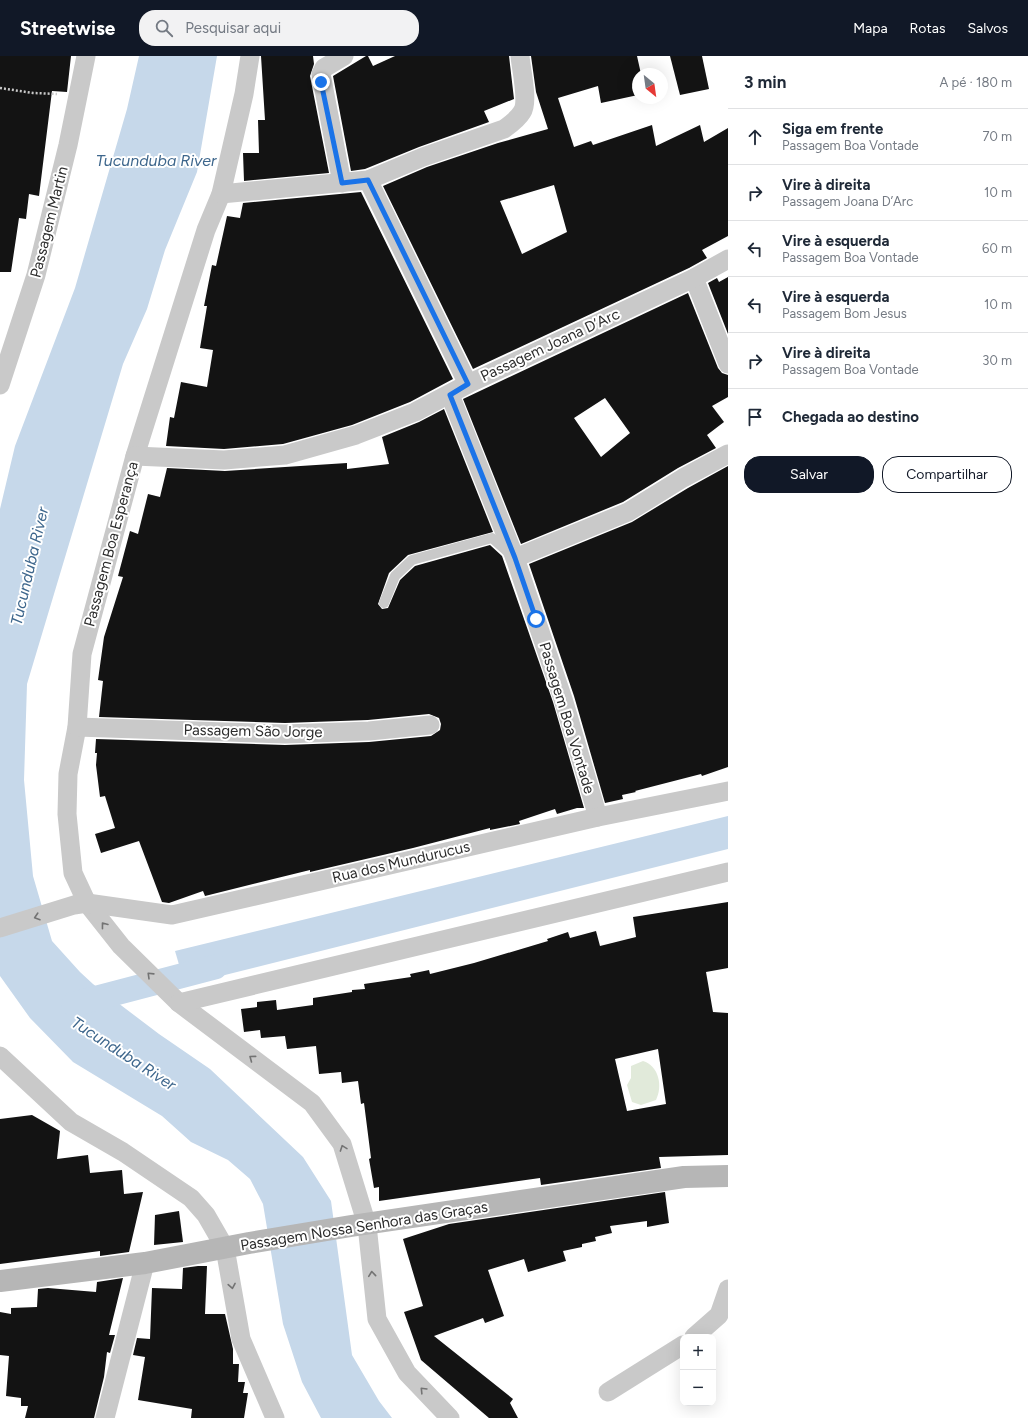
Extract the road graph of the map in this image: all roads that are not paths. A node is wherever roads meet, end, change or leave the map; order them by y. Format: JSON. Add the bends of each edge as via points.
{"nodes":[{"id":1,"x":86,"y":56,"type":"edge"},
{"id":2,"x":250,"y":56,"type":"edge"},
{"id":3,"x":344,"y":56,"type":"edge"},
{"id":4,"x":520,"y":56,"type":"edge"},
{"id":5,"x":368,"y":180,"type":"junction"},
{"id":6,"x":342,"y":183,"type":"junction"},
{"id":7,"x":221,"y":194,"type":"junction"},
{"id":8,"x":728,"y":260,"type":"edge"},
{"id":9,"x":694,"y":278,"type":"junction"},
{"id":10,"x":728,"y":364,"type":"edge"},
{"id":11,"x":468,"y":384,"type":"junction"},
{"id":12,"x":0,"y":385,"type":"edge"},
{"id":13,"x":450,"y":395,"type":"junction"},
{"id":14,"x":728,"y":454,"type":"edge"},
{"id":15,"x":135,"y":456,"type":"junction"},
{"id":16,"x":515,"y":558,"type":"junction"},
{"id":17,"x":384,"y":603,"type":"dead end"},
{"id":18,"x":430,"y":725,"type":"dead end"},
{"id":19,"x":77,"y":727,"type":"junction"},
{"id":20,"x":728,"y":791,"type":"edge"},
{"id":21,"x":598,"y":817,"type":"junction"},
{"id":22,"x":728,"y":872,"type":"edge"},
{"id":23,"x":80,"y":904,"type":"junction"},
{"id":24,"x":0,"y":928,"type":"edge"},
{"id":25,"x":179,"y":1002,"type":"junction"},
{"id":26,"x":0,"y":1056,"type":"edge"},
{"id":27,"x":728,"y":1176,"type":"edge"},
{"id":28,"x":359,"y":1226,"type":"junction"},
{"id":29,"x":225,"y":1248,"type":"junction"},
{"id":30,"x":145,"y":1263,"type":"junction"},
{"id":31,"x":0,"y":1281,"type":"edge"},
{"id":32,"x":728,"y":1289,"type":"edge"},
{"id":33,"x":697,"y":1334,"type":"edge"},
{"id":34,"x":680,"y":1346,"type":"edge"},
{"id":35,"x":608,"y":1392,"type":"dead end"},
{"id":36,"x":105,"y":1418,"type":"edge"},
{"id":37,"x":276,"y":1418,"type":"edge"},
{"id":38,"x":450,"y":1418,"type":"edge"}],
"edges":[{"from":1,"to":12,"type":"street","name":"Passagem Martin","via":[[68,145],[36,275]]},
{"from":2,"to":7,"type":"street","name":"Passagem Boa Esperança"},
{"from":3,"to":6,"type":"street","via":[[324,68],[321,74]]},
{"from":4,"to":5,"type":"street","via":[[525,100],[524,111],[515,121],[504,129],[422,157]]},
{"from":5,"to":6,"type":"street"},
{"from":5,"to":11,"type":"street"},
{"from":6,"to":7,"type":"street"},
{"from":7,"to":15,"type":"street","name":"Passagem Boa Esperança","via":[[206,230]]},
{"from":8,"to":9,"type":"street","name":"Passagem Joana D’Arc"},
{"from":9,"to":10,"type":"street"},
{"from":9,"to":11,"type":"street","name":"Passagem Joana D’Arc"},
{"from":11,"to":13,"type":"street","name":"Passagem Joana D’Arc"},
{"from":13,"to":15,"type":"street","name":"Passagem Joana D’Arc","via":[[356,435],[285,455],[224,460]]},
{"from":13,"to":16,"type":"street","name":"Passagem Boa Vontade"},
{"from":14,"to":16,"type":"street","via":[[628,512]]},
{"from":15,"to":19,"type":"street","name":"Passagem Boa Esperança","via":[[82,654]]},
{"from":16,"to":17,"type":"lane","via":[[492,538],[412,560],[395,576]]},
{"from":16,"to":21,"type":"street","name":"Passagem Boa Vontade","via":[[563,699]]},
{"from":18,"to":19,"type":"street","name":"Passagem São Jorge","via":[[369,731],[285,734]]},
{"from":19,"to":23,"type":"street","name":"Passagem Boa Esperança","via":[[68,774],[68,814],[73,873]]},
{"from":20,"to":21,"type":"street","name":"Rua dos Mundurucus"},
{"from":21,"to":23,"type":"street","name":"Rua dos Mundurucus","via":[[172,915]]},
{"from":22,"to":25,"type":"street"},
{"from":23,"to":24,"type":"street","one_way":true},
{"from":25,"to":23,"type":"street","name":"Passagem Boa Esperança","one_way":true},
{"from":28,"to":25,"type":"street","name":"Passagem Boa Esperança","one_way":true,"via":[[342,1144],[312,1103]]},
{"from":26,"to":29,"type":"street","via":[[71,1122],[123,1152],[191,1198],[206,1214]]},
{"from":27,"to":28,"type":"street","name":"Passagem Nossa Senhora das Graças","via":[[684,1177]]},
{"from":28,"to":29,"type":"street","name":"Passagem Nossa Senhora das Graças"},
{"from":38,"to":28,"type":"street","name":"Passagem Boa Esperança","one_way":true,"via":[[407,1373],[377,1319]]},
{"from":29,"to":30,"type":"street","name":"Passagem Nossa Senhora das Graças"},
{"from":29,"to":37,"type":"street","one_way":true,"via":[[241,1339]]},
{"from":30,"to":31,"type":"street","name":"Passagem Nossa Senhora das Graças"},
{"from":30,"to":36,"type":"street"},
{"from":32,"to":33,"type":"street","via":[[719,1315]]},
{"from":34,"to":35,"type":"street"}]}
